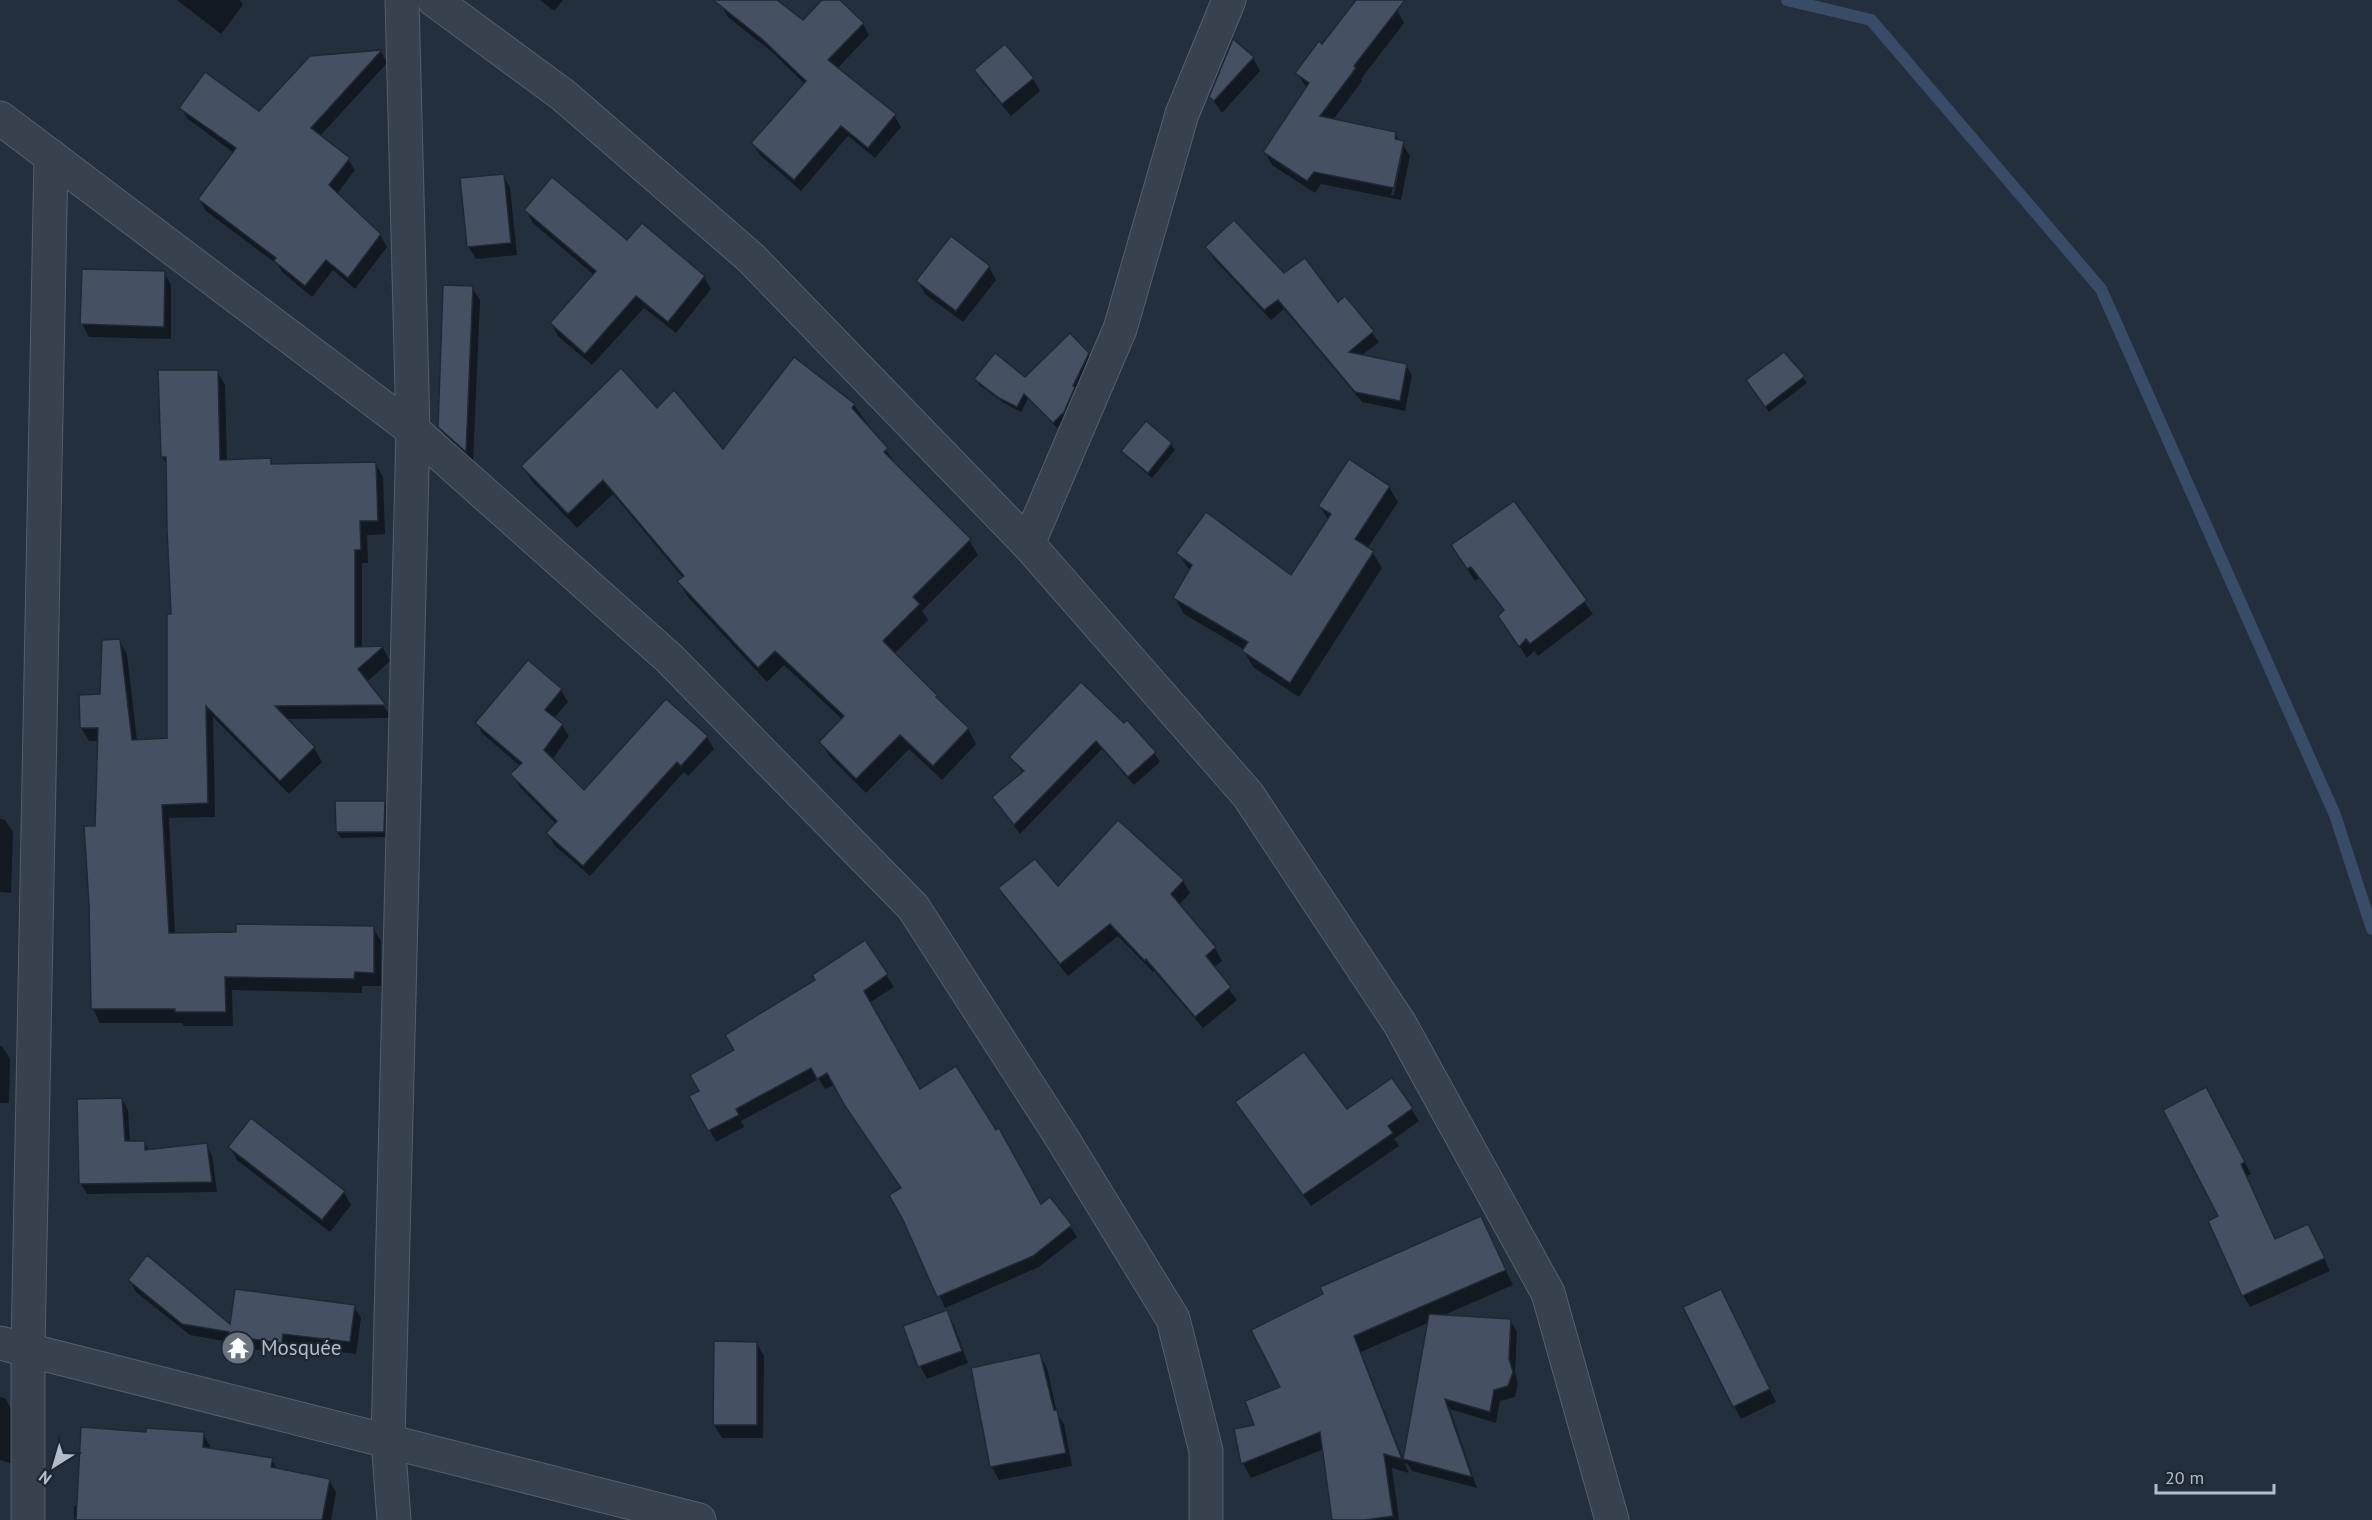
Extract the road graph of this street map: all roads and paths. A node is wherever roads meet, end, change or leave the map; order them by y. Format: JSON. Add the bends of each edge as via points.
{"nodes":[{"id":1,"x":402,"y":0,"type":"edge"},
{"id":2,"x":434,"y":0,"type":"edge"},
{"id":3,"x":1229,"y":0,"type":"edge"},
{"id":4,"x":0,"y":117,"type":"edge"},
{"id":5,"x":51,"y":156,"type":"junction"},
{"id":6,"x":413,"y":430,"type":"junction"},
{"id":7,"x":1028,"y":544,"type":"junction"},
{"id":8,"x":14,"y":1346,"type":"edge"},
{"id":9,"x":388,"y":1440,"type":"junction"},
{"id":10,"x":28,"y":1520,"type":"edge"},
{"id":11,"x":394,"y":1520,"type":"edge"},
{"id":12,"x":699,"y":1520,"type":"edge"},
{"id":13,"x":1206,"y":1520,"type":"edge"},
{"id":14,"x":1612,"y":1520,"type":"edge"}],
"edges":[{"from":1,"to":6,"type":"street"},
{"from":2,"to":7,"type":"street","via":[[563,95],[751,258]]},
{"from":3,"to":7,"type":"street","via":[[1182,114],[1120,329]]},
{"from":4,"to":5,"type":"street"},
{"from":5,"to":6,"type":"street"},
{"from":5,"to":8,"type":"street"},
{"from":6,"to":9,"type":"street"},
{"from":6,"to":13,"type":"street","via":[[669,658],[913,907],[1173,1319],[1206,1451]]},
{"from":7,"to":14,"type":"street","via":[[1248,795],[1401,1024],[1548,1293]]},
{"from":8,"to":9,"type":"street"},
{"from":8,"to":10,"type":"street"},
{"from":9,"to":11,"type":"street"},
{"from":9,"to":12,"type":"street"}]}
